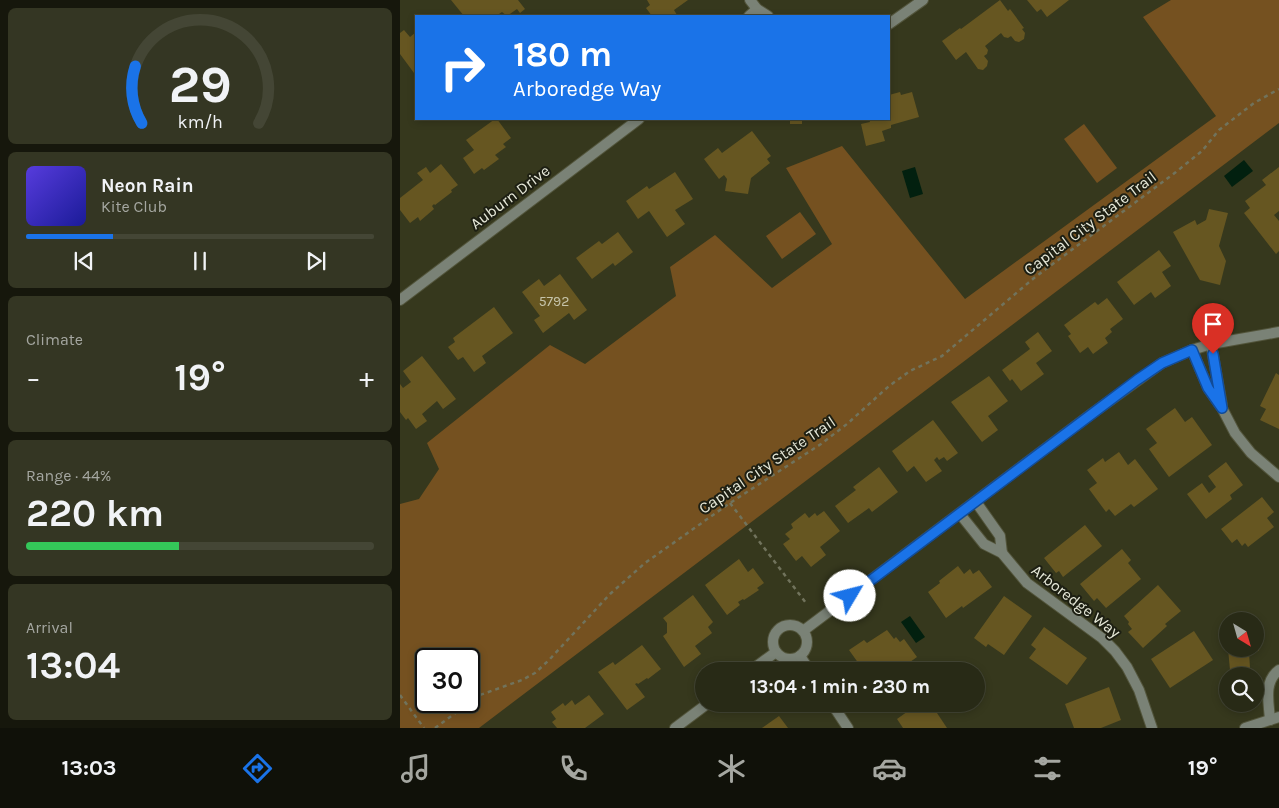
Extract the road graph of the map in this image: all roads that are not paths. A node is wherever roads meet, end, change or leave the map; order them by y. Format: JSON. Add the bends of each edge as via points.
{"nodes":[{"id":1,"x":750,"y":0,"type":"edge"},
{"id":2,"x":923,"y":0,"type":"edge"},
{"id":3,"x":753,"y":12,"type":"edge"},
{"id":4,"x":890,"y":23,"type":"edge"},
{"id":5,"x":638,"y":120,"type":"edge"},
{"id":6,"x":400,"y":300,"type":"edge"},
{"id":7,"x":1279,"y":332,"type":"edge"},
{"id":8,"x":1211,"y":344,"type":"junction"},
{"id":9,"x":1192,"y":350,"type":"junction"},
{"id":10,"x":1222,"y":408,"type":"junction"},
{"id":11,"x":1279,"y":477,"type":"edge"},
{"id":12,"x":976,"y":502,"type":"junction"},
{"id":13,"x":960,"y":514,"type":"junction"},
{"id":14,"x":1002,"y":553,"type":"junction"},
{"id":15,"x":803,"y":631,"type":"junction"},
{"id":16,"x":776,"y":652,"type":"junction"},
{"id":17,"x":800,"y":656,"type":"junction"},
{"id":18,"x":762,"y":662,"type":"edge"},
{"id":19,"x":804,"y":662,"type":"edge"},
{"id":20,"x":1279,"y":670,"type":"edge"},
{"id":21,"x":696,"y":712,"type":"edge"},
{"id":22,"x":837,"y":712,"type":"edge"},
{"id":23,"x":1274,"y":719,"type":"edge"},
{"id":24,"x":674,"y":728,"type":"edge"},
{"id":25,"x":848,"y":728,"type":"edge"},
{"id":26,"x":1152,"y":728,"type":"edge"},
{"id":27,"x":1246,"y":728,"type":"edge"}],
"edges":[{"from":1,"to":3,"type":"street"},
{"from":2,"to":4,"type":"street"},
{"from":5,"to":6,"type":"street","name":"Auburn Drive"},
{"from":7,"to":8,"type":"street"},
{"from":8,"to":9,"type":"street"},
{"from":8,"to":10,"type":"street"},
{"from":9,"to":10,"type":"street","via":[[1208,388]]},
{"from":9,"to":12,"type":"street","via":[[1162,363],[1137,380]]},
{"from":10,"to":11,"type":"street","via":[[1235,433],[1251,453]]},
{"from":12,"to":13,"type":"street"},
{"from":12,"to":14,"type":"street","name":"Arboredge Way","via":[[1000,536]]},
{"from":13,"to":14,"type":"street","name":"Arboredge Way","via":[[984,544]]},
{"from":13,"to":15,"type":"street"},
{"from":14,"to":26,"type":"street","name":"Arboredge Way","via":[[1027,583],[1096,633],[1115,651],[1139,690]]},
{"from":15,"to":16,"type":"street","via":[[793,625],[782,627],[774,635]]},
{"from":15,"to":17,"type":"street","via":[[807,644]]},
{"from":16,"to":17,"type":"street","via":[[789,659]]},
{"from":16,"to":18,"type":"street"},
{"from":17,"to":19,"type":"street"},
{"from":20,"to":23,"type":"street","via":[[1270,681],[1268,690]]},
{"from":21,"to":24,"type":"street"},
{"from":22,"to":25,"type":"street"},
{"from":23,"to":27,"type":"street"}]}
